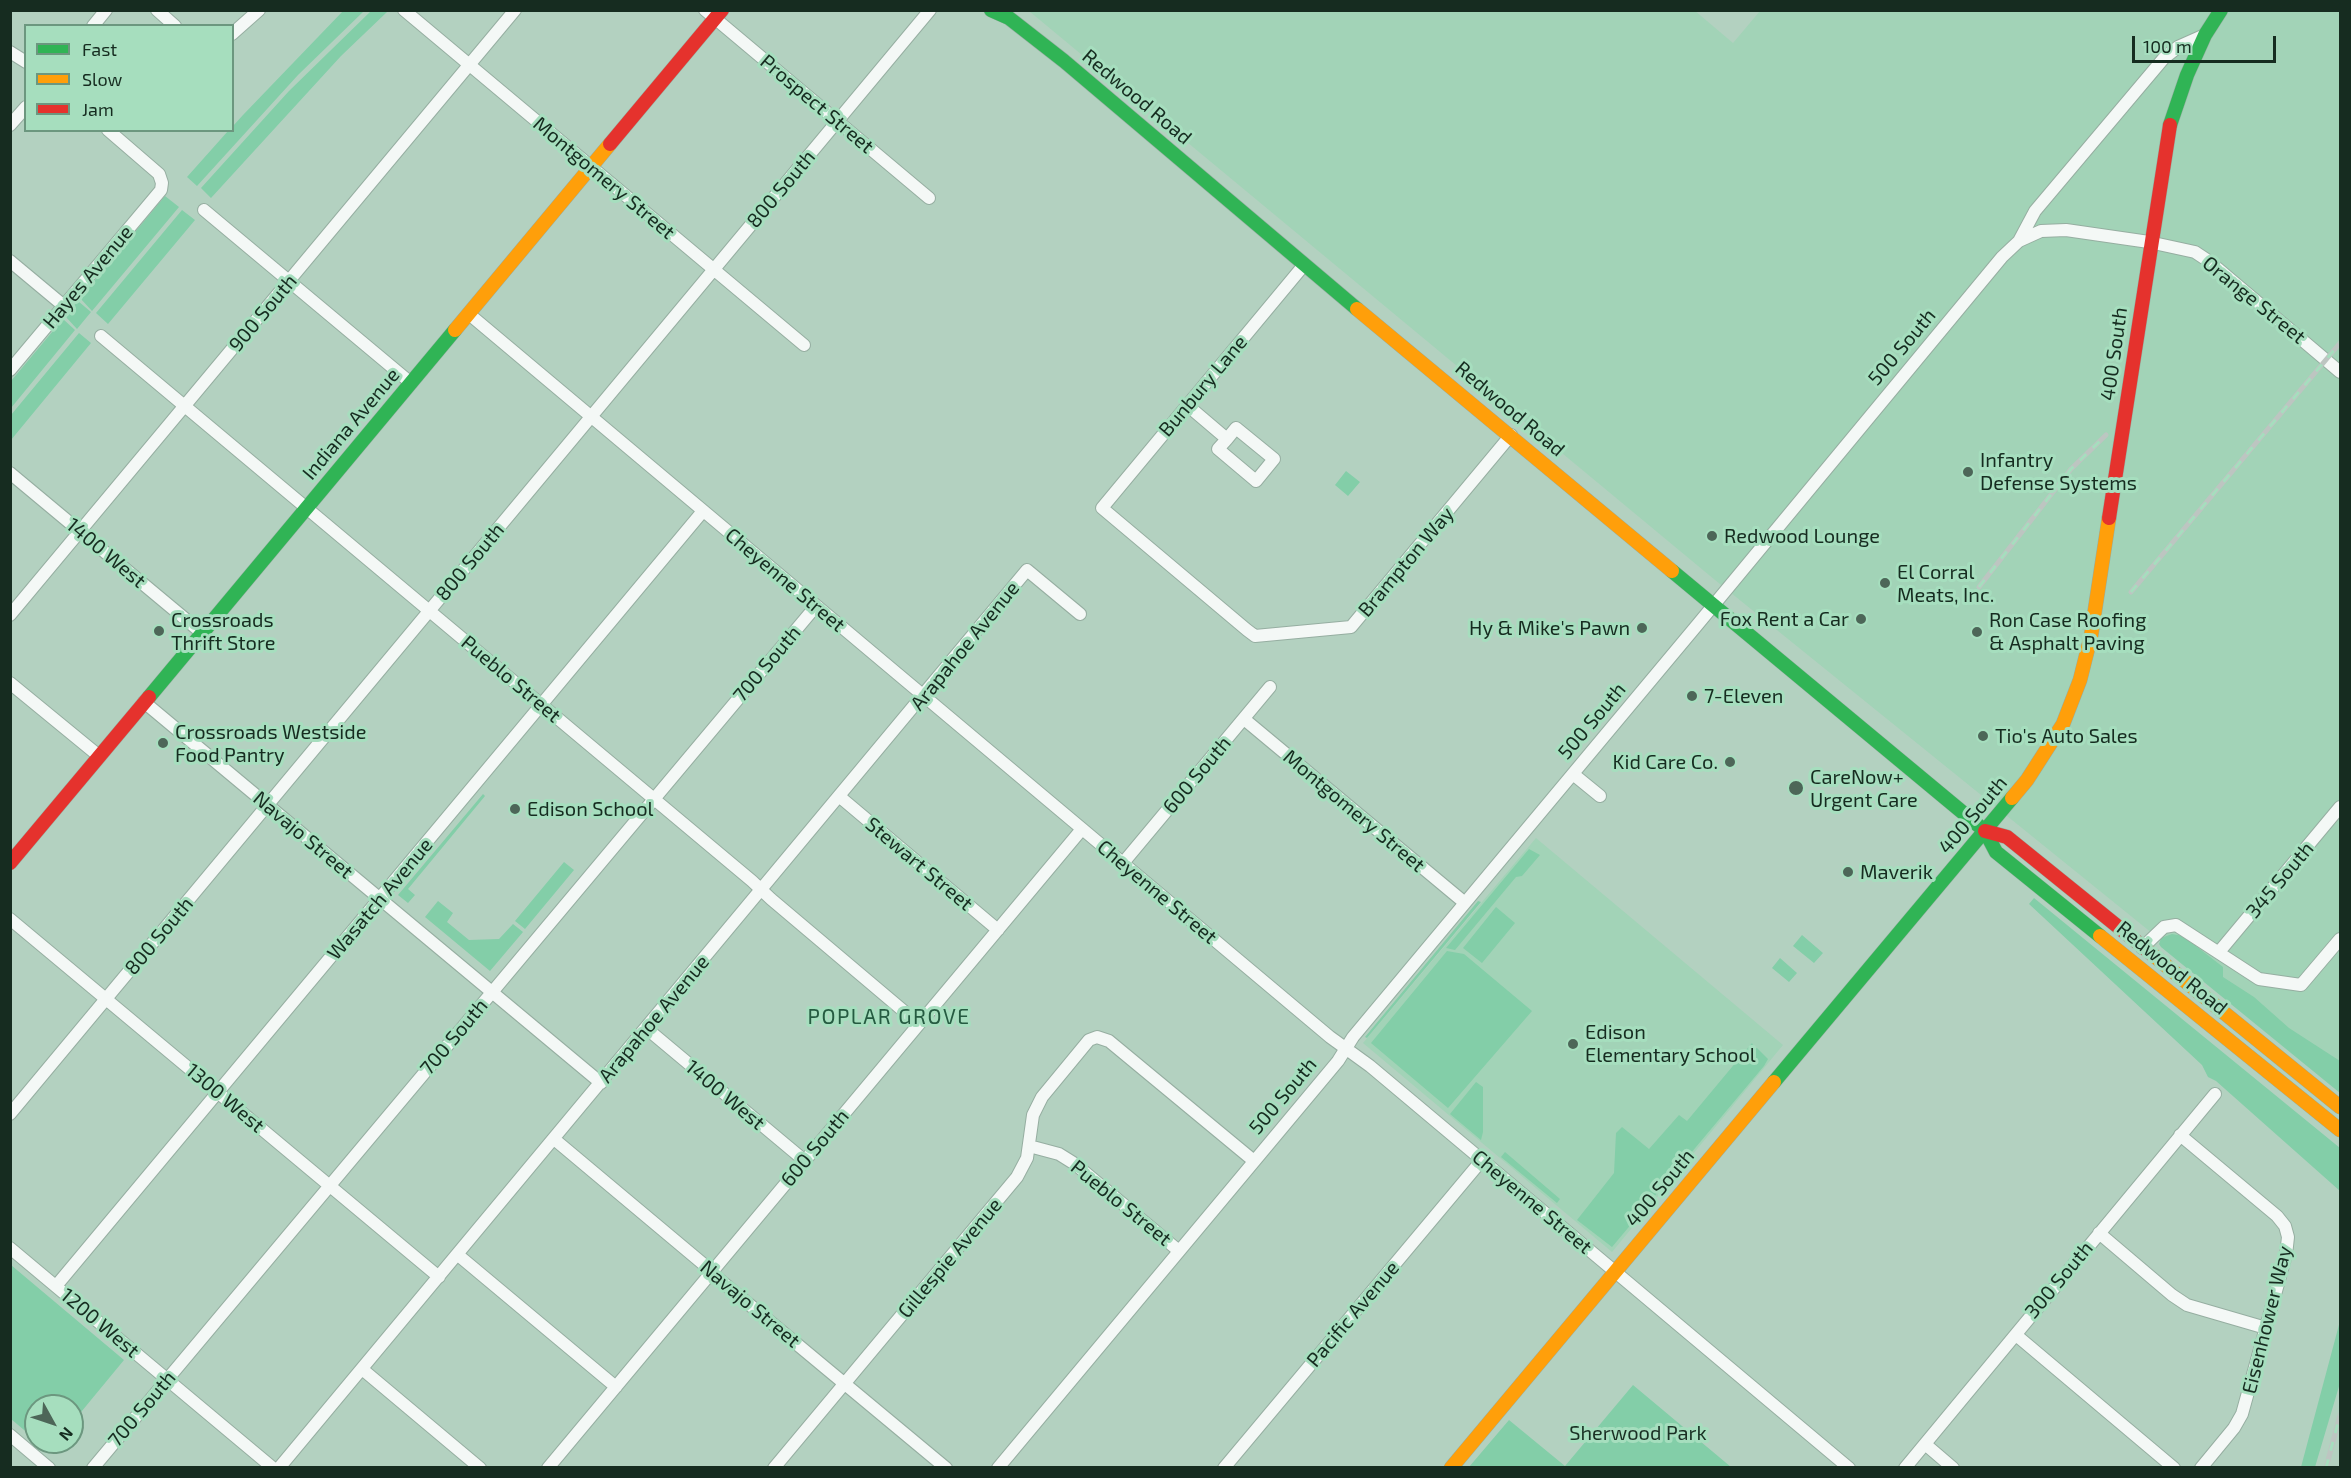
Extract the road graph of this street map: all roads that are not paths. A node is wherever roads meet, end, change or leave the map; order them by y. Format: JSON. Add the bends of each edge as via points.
{"nodes":[{"id":1,"x":106,"y":10,"type":"edge"},
{"id":2,"x":158,"y":10,"type":"edge"},
{"id":3,"x":259,"y":10,"type":"edge"},
{"id":4,"x":404,"y":10,"type":"edge"},
{"id":5,"x":515,"y":10,"type":"edge"},
{"id":6,"x":930,"y":10,"type":"edge"},
{"id":7,"x":991,"y":10,"type":"edge"},
{"id":8,"x":2220,"y":10,"type":"edge"},
{"id":9,"x":714,"y":13,"type":"edge"},
{"id":10,"x":1008,"y":14,"type":"edge"},
{"id":11,"x":95,"y":24,"type":"edge"},
{"id":12,"x":173,"y":24,"type":"edge"},
{"id":13,"x":234,"y":31,"type":"edge"},
{"id":14,"x":2205,"y":35,"type":"junction"},
{"id":15,"x":10,"y":52,"type":"edge"},
{"id":16,"x":24,"y":61,"type":"edge"},
{"id":17,"x":469,"y":65,"type":"junction"},
{"id":18,"x":24,"y":109,"type":"edge"},
{"id":19,"x":838,"y":122,"type":"junction"},
{"id":20,"x":10,"y":124,"type":"edge"},
{"id":21,"x":110,"y":132,"type":"edge"},
{"id":22,"x":591,"y":167,"type":"junction"},
{"id":23,"x":929,"y":198,"type":"dead end"},
{"id":24,"x":204,"y":210,"type":"dead end"},
{"id":25,"x":2019,"y":241,"type":"junction"},
{"id":26,"x":2149,"y":242,"type":"junction"},
{"id":27,"x":10,"y":261,"type":"edge"},
{"id":28,"x":1304,"y":265,"type":"junction"},
{"id":29,"x":714,"y":270,"type":"junction"},
{"id":30,"x":289,"y":281,"type":"junction"},
{"id":31,"x":64,"y":306,"type":"junction"},
{"id":32,"x":469,"y":314,"type":"junction"},
{"id":33,"x":101,"y":336,"type":"dead end"},
{"id":34,"x":804,"y":345,"type":"dead end"},
{"id":35,"x":10,"y":370,"type":"edge"},
{"id":36,"x":2340,"y":372,"type":"edge"},
{"id":37,"x":411,"y":383,"type":"junction"},
{"id":38,"x":1186,"y":405,"type":"junction"},
{"id":39,"x":184,"y":406,"type":"junction"},
{"id":40,"x":591,"y":417,"type":"junction"},
{"id":41,"x":1511,"y":435,"type":"junction"},
{"id":42,"x":1227,"y":439,"type":"junction"},
{"id":43,"x":10,"y":472,"type":"edge"},
{"id":44,"x":306,"y":508,"type":"junction"},
{"id":45,"x":1102,"y":508,"type":"joint"},
{"id":46,"x":703,"y":511,"type":"junction"},
{"id":47,"x":80,"y":531,"type":"junction"},
{"id":48,"x":1714,"y":605,"type":"junction"},
{"id":49,"x":816,"y":606,"type":"junction"},
{"id":50,"x":430,"y":611,"type":"junction"},
{"id":51,"x":1080,"y":614,"type":"dead end"},
{"id":52,"x":10,"y":615,"type":"edge"},
{"id":53,"x":202,"y":633,"type":"junction"},
{"id":54,"x":10,"y":683,"type":"edge"},
{"id":55,"x":1270,"y":687,"type":"dead end"},
{"id":56,"x":924,"y":696,"type":"junction"},
{"id":57,"x":144,"y":702,"type":"junction"},
{"id":58,"x":541,"y":705,"type":"junction"},
{"id":59,"x":1244,"y":718,"type":"junction"},
{"id":60,"x":99,"y":756,"type":"junction"},
{"id":61,"x":1573,"y":774,"type":"junction"},
{"id":62,"x":1600,"y":796,"type":"dead end"},
{"id":63,"x":840,"y":797,"type":"junction"},
{"id":64,"x":654,"y":799,"type":"junction"},
{"id":65,"x":268,"y":806,"type":"junction"},
{"id":66,"x":2340,"y":807,"type":"edge"},
{"id":67,"x":1082,"y":829,"type":"junction"},
{"id":68,"x":1985,"y":831,"type":"junction"},
{"id":69,"x":10,"y":863,"type":"edge"},
{"id":70,"x":1123,"y":863,"type":"junction"},
{"id":71,"x":762,"y":890,"type":"junction"},
{"id":72,"x":380,"y":899,"type":"junction"},
{"id":73,"x":1465,"y":903,"type":"junction"},
{"id":74,"x":10,"y":919,"type":"edge"},
{"id":75,"x":998,"y":930,"type":"junction"},
{"id":76,"x":2340,"y":939,"type":"edge"},
{"id":77,"x":2142,"y":948,"type":"junction"},
{"id":78,"x":2219,"y":952,"type":"junction"},
{"id":79,"x":492,"y":992,"type":"junction"},
{"id":80,"x":107,"y":999,"type":"junction"},
{"id":81,"x":919,"y":1024,"type":"junction"},
{"id":82,"x":646,"y":1029,"type":"junction"},
{"id":83,"x":1346,"y":1047,"type":"junction"},
{"id":84,"x":601,"y":1083,"type":"junction"},
{"id":85,"x":218,"y":1092,"type":"junction"},
{"id":86,"x":2216,"y":1094,"type":"dead end"},
{"id":87,"x":2340,"y":1107,"type":"edge"},
{"id":88,"x":10,"y":1114,"type":"edge"},
{"id":89,"x":2340,"y":1130,"type":"edge"},
{"id":90,"x":2180,"y":1136,"type":"junction"},
{"id":91,"x":554,"y":1139,"type":"junction"},
{"id":92,"x":1029,"y":1146,"type":"junction"},
{"id":93,"x":1482,"y":1160,"type":"junction"},
{"id":94,"x":805,"y":1161,"type":"junction"},
{"id":95,"x":1254,"y":1161,"type":"junction"},
{"id":96,"x":329,"y":1185,"type":"junction"},
{"id":97,"x":2099,"y":1233,"type":"junction"},
{"id":98,"x":10,"y":1248,"type":"edge"},
{"id":99,"x":1179,"y":1251,"type":"junction"},
{"id":100,"x":458,"y":1255,"type":"junction"},
{"id":101,"x":712,"y":1272,"type":"junction"},
{"id":102,"x":1615,"y":1272,"type":"junction"},
{"id":103,"x":439,"y":1277,"type":"junction"},
{"id":104,"x":56,"y":1287,"type":"junction"},
{"id":105,"x":2266,"y":1328,"type":"junction"},
{"id":106,"x":2016,"y":1335,"type":"junction"},
{"id":107,"x":362,"y":1369,"type":"junction"},
{"id":108,"x":167,"y":1379,"type":"junction"},
{"id":109,"x":844,"y":1383,"type":"junction"},
{"id":110,"x":616,"y":1387,"type":"junction"},
{"id":111,"x":10,"y":1435,"type":"edge"},
{"id":112,"x":1925,"y":1444,"type":"junction"},
{"id":113,"x":49,"y":1467,"type":"edge"},
{"id":114,"x":93,"y":1467,"type":"edge"},
{"id":115,"x":273,"y":1467,"type":"edge"},
{"id":116,"x":279,"y":1467,"type":"edge"},
{"id":117,"x":480,"y":1467,"type":"edge"},
{"id":118,"x":548,"y":1467,"type":"edge"},
{"id":119,"x":774,"y":1467,"type":"edge"},
{"id":120,"x":946,"y":1467,"type":"edge"},
{"id":121,"x":998,"y":1467,"type":"edge"},
{"id":122,"x":1224,"y":1467,"type":"edge"},
{"id":123,"x":1451,"y":1467,"type":"edge"},
{"id":124,"x":1849,"y":1467,"type":"edge"},
{"id":125,"x":1905,"y":1467,"type":"edge"},
{"id":126,"x":1953,"y":1467,"type":"edge"},
{"id":127,"x":2174,"y":1467,"type":"edge"},
{"id":128,"x":2201,"y":1467,"type":"edge"}],
"edges":[{"from":1,"to":11,"type":"street"},
{"from":2,"to":12,"type":"street"},
{"from":3,"to":13,"type":"street"},
{"from":4,"to":17,"type":"street","name":"Montgomery Street"},
{"from":5,"to":17,"type":"street","name":"900 South"},
{"from":6,"to":19,"type":"street","name":"800 South"},
{"from":7,"to":10,"type":"main road","name":"Redwood Road"},
{"from":8,"to":14,"type":"main road"},
{"from":9,"to":19,"type":"street","name":"Prospect Street"},
{"from":9,"to":22,"type":"main road","name":"Indiana Avenue"},
{"from":10,"to":28,"type":"main road","name":"Redwood Road"},
{"from":14,"to":25,"type":"street","name":"500 South","via":[[2164,58],[2035,211]]},
{"from":14,"to":26,"type":"main road","name":"400 South","via":[[2172,118]]},
{"from":15,"to":16,"type":"street"},
{"from":17,"to":22,"type":"street","name":"Montgomery Street"},
{"from":17,"to":30,"type":"street","name":"900 South"},
{"from":18,"to":20,"type":"street"},
{"from":19,"to":23,"type":"street","name":"Prospect Street"},
{"from":19,"to":29,"type":"street","name":"800 South"},
{"from":21,"to":31,"type":"street","name":"Hayes Avenue","via":[[156,171],[162,183]]},
{"from":22,"to":29,"type":"street","name":"Montgomery Street"},
{"from":22,"to":32,"type":"main road","name":"Indiana Avenue"},
{"from":24,"to":30,"type":"street"},
{"from":25,"to":26,"type":"street","name":"Orange Street","via":[[2041,231],[2055,230]]},
{"from":25,"to":48,"type":"street","name":"500 South","via":[[2002,256]]},
{"from":26,"to":36,"type":"street","name":"Orange Street","via":[[2203,257]]},
{"from":26,"to":68,"type":"main road","name":"400 South","via":[[2085,665],[2055,738]]},
{"from":27,"to":31,"type":"street"},
{"from":28,"to":38,"type":"street","name":"Bunbury Lane"},
{"from":28,"to":41,"type":"main road","name":"Redwood Road"},
{"from":29,"to":34,"type":"street","name":"Montgomery Street"},
{"from":29,"to":40,"type":"street","name":"800 South"},
{"from":30,"to":37,"type":"street"},
{"from":30,"to":39,"type":"street","name":"900 South"},
{"from":31,"to":35,"type":"street","name":"Hayes Avenue"},
{"from":32,"to":37,"type":"main road","name":"Indiana Avenue"},
{"from":32,"to":40,"type":"street","name":"Cheyenne Street"},
{"from":33,"to":39,"type":"street","name":"Pueblo Street"},
{"from":37,"to":44,"type":"main road","name":"Indiana Avenue"},
{"from":38,"to":42,"type":"street"},
{"from":38,"to":45,"type":"street","name":"Bunbury Lane"},
{"from":39,"to":44,"type":"street","name":"Pueblo Street"},
{"from":39,"to":47,"type":"street","name":"900 South"},
{"from":40,"to":46,"type":"street","name":"Cheyenne Street"},
{"from":40,"to":50,"type":"street","name":"800 South"},
{"from":41,"to":45,"type":"street","name":"Brampton Way","via":[[1351,627],[1255,636]]},
{"from":41,"to":48,"type":"main road","name":"Redwood Road"},
{"from":42,"to":42,"type":"street","via":[[1236,428],[1274,459],[1256,480],[1218,449]]},
{"from":43,"to":47,"type":"street","name":"1400 West"},
{"from":44,"to":50,"type":"street","name":"Pueblo Street"},
{"from":44,"to":53,"type":"main road","name":"Indiana Avenue"},
{"from":46,"to":49,"type":"street","name":"Cheyenne Street"},
{"from":46,"to":58,"type":"street","name":"Wasatch Avenue"},
{"from":47,"to":52,"type":"street","name":"900 South"},
{"from":47,"to":53,"type":"street","name":"1400 West"},
{"from":48,"to":61,"type":"street","name":"500 South"},
{"from":48,"to":68,"type":"main road","name":"Redwood Road"},
{"from":49,"to":56,"type":"street","name":"Cheyenne Street"},
{"from":49,"to":64,"type":"street","name":"700 South"},
{"from":50,"to":58,"type":"street","name":"Pueblo Street"},
{"from":50,"to":65,"type":"street","name":"800 South"},
{"from":51,"to":56,"type":"street","name":"Arapahoe Avenue","via":[[1027,570]]},
{"from":53,"to":57,"type":"main road","name":"Indiana Avenue"},
{"from":54,"to":60,"type":"street"},
{"from":55,"to":59,"type":"street","name":"600 South"},
{"from":56,"to":63,"type":"street","name":"Arapahoe Avenue"},
{"from":56,"to":67,"type":"street","name":"Cheyenne Street"},
{"from":57,"to":60,"type":"main road","name":"Indiana Avenue"},
{"from":57,"to":65,"type":"street","name":"Navajo Street"},
{"from":58,"to":64,"type":"street","name":"Pueblo Street"},
{"from":58,"to":72,"type":"street","name":"Wasatch Avenue"},
{"from":59,"to":70,"type":"street","name":"600 South"},
{"from":59,"to":73,"type":"street","name":"Montgomery Street"},
{"from":60,"to":69,"type":"main road","name":"Indiana Avenue"},
{"from":61,"to":62,"type":"street"},
{"from":61,"to":73,"type":"street","name":"500 South"},
{"from":63,"to":71,"type":"street","name":"Arapahoe Avenue"},
{"from":63,"to":75,"type":"street","name":"Stewart Street"},
{"from":64,"to":71,"type":"street","name":"Pueblo Street"},
{"from":64,"to":79,"type":"street","name":"700 South"},
{"from":65,"to":72,"type":"street","name":"Navajo Street"},
{"from":65,"to":80,"type":"street","name":"800 South"},
{"from":66,"to":78,"type":"street","name":"345 South"},
{"from":67,"to":70,"type":"street","name":"Cheyenne Street"},
{"from":67,"to":75,"type":"street","name":"600 South"},
{"from":68,"to":77,"type":"main road","name":"Redwood Road","via":[[2007,837]]},
{"from":68,"to":89,"type":"main road","name":"Redwood Road","via":[[1996,852]]},
{"from":68,"to":102,"type":"main road","name":"400 South"},
{"from":70,"to":83,"type":"street","name":"Cheyenne Street"},
{"from":71,"to":81,"type":"street","name":"Pueblo Street"},
{"from":71,"to":82,"type":"street","name":"Arapahoe Avenue"},
{"from":72,"to":79,"type":"street","name":"Navajo Street"},
{"from":72,"to":85,"type":"street","name":"Wasatch Avenue"},
{"from":73,"to":83,"type":"street","name":"500 South"},
{"from":74,"to":80,"type":"street","name":"1300 West"},
{"from":75,"to":81,"type":"street","name":"600 South"},
{"from":76,"to":78,"type":"street","via":[[2301,985],[2259,979]]},
{"from":77,"to":78,"type":"street","via":[[2164,927],[2176,925]]},
{"from":77,"to":87,"type":"main road","name":"Redwood Road"},
{"from":79,"to":84,"type":"street","name":"Navajo Street"},
{"from":79,"to":96,"type":"street","name":"700 South"},
{"from":80,"to":85,"type":"street","name":"1300 West"},
{"from":80,"to":88,"type":"street","name":"800 South"},
{"from":81,"to":94,"type":"street","name":"600 South"},
{"from":82,"to":84,"type":"street","name":"Arapahoe Avenue"},
{"from":82,"to":94,"type":"street","name":"1400 West"},
{"from":83,"to":93,"type":"street","name":"Cheyenne Street"},
{"from":83,"to":95,"type":"street","name":"500 South"},
{"from":84,"to":91,"type":"street","name":"Arapahoe Avenue"},
{"from":85,"to":96,"type":"street","name":"1300 West"},
{"from":85,"to":104,"type":"street","name":"Wasatch Avenue"},
{"from":86,"to":90,"type":"street","name":"300 South"},
{"from":90,"to":97,"type":"street","name":"300 South"},
{"from":90,"to":105,"type":"street","name":"Eisenhower Way","via":[[2272,1212],[2287,1232],[2287,1249]]},
{"from":91,"to":100,"type":"street","name":"Arapahoe Avenue"},
{"from":91,"to":101,"type":"street","name":"Navajo Street"},
{"from":92,"to":95,"type":"street","name":"Gillespie Avenue","via":[[1033,1115],[1042,1097],[1086,1042],[1098,1037],[1109,1041]]},
{"from":92,"to":99,"type":"street","name":"Pueblo Street","via":[[1059,1154],[1076,1164]]},
{"from":92,"to":109,"type":"street","name":"Gillespie Avenue","via":[[1017,1177]]},
{"from":93,"to":102,"type":"street","name":"Cheyenne Street"},
{"from":93,"to":122,"type":"street","name":"Pacific Avenue"},
{"from":94,"to":101,"type":"street","name":"600 South"},
{"from":95,"to":99,"type":"street","name":"500 South"},
{"from":96,"to":103,"type":"street","name":"1300 West"},
{"from":96,"to":108,"type":"street","name":"700 South"},
{"from":97,"to":105,"type":"street","via":[[2187,1305]]},
{"from":97,"to":106,"type":"street","name":"300 South"},
{"from":98,"to":104,"type":"street","name":"1200 West"},
{"from":99,"to":121,"type":"street","name":"500 South"},
{"from":100,"to":103,"type":"street","name":"Arapahoe Avenue"},
{"from":100,"to":110,"type":"street"},
{"from":101,"to":109,"type":"street","name":"Navajo Street"},
{"from":101,"to":110,"type":"street","name":"600 South"},
{"from":102,"to":123,"type":"main road","name":"400 South"},
{"from":102,"to":124,"type":"street","name":"Cheyenne Street"},
{"from":103,"to":107,"type":"street","name":"Arapahoe Avenue"},
{"from":104,"to":108,"type":"street","name":"1200 West"},
{"from":105,"to":128,"type":"street","name":"Eisenhower Way","via":[[2242,1414]]},
{"from":106,"to":112,"type":"street","name":"300 South"},
{"from":106,"to":127,"type":"street"},
{"from":107,"to":116,"type":"street","name":"Arapahoe Avenue"},
{"from":107,"to":117,"type":"street"},
{"from":108,"to":114,"type":"street","name":"700 South"},
{"from":108,"to":115,"type":"street","name":"1200 West"},
{"from":109,"to":119,"type":"street","name":"Gillespie Avenue"},
{"from":109,"to":120,"type":"street","name":"Navajo Street"},
{"from":110,"to":118,"type":"street","name":"600 South"},
{"from":111,"to":113,"type":"street"},
{"from":112,"to":125,"type":"street","name":"300 South"},
{"from":112,"to":126,"type":"street"}]}
